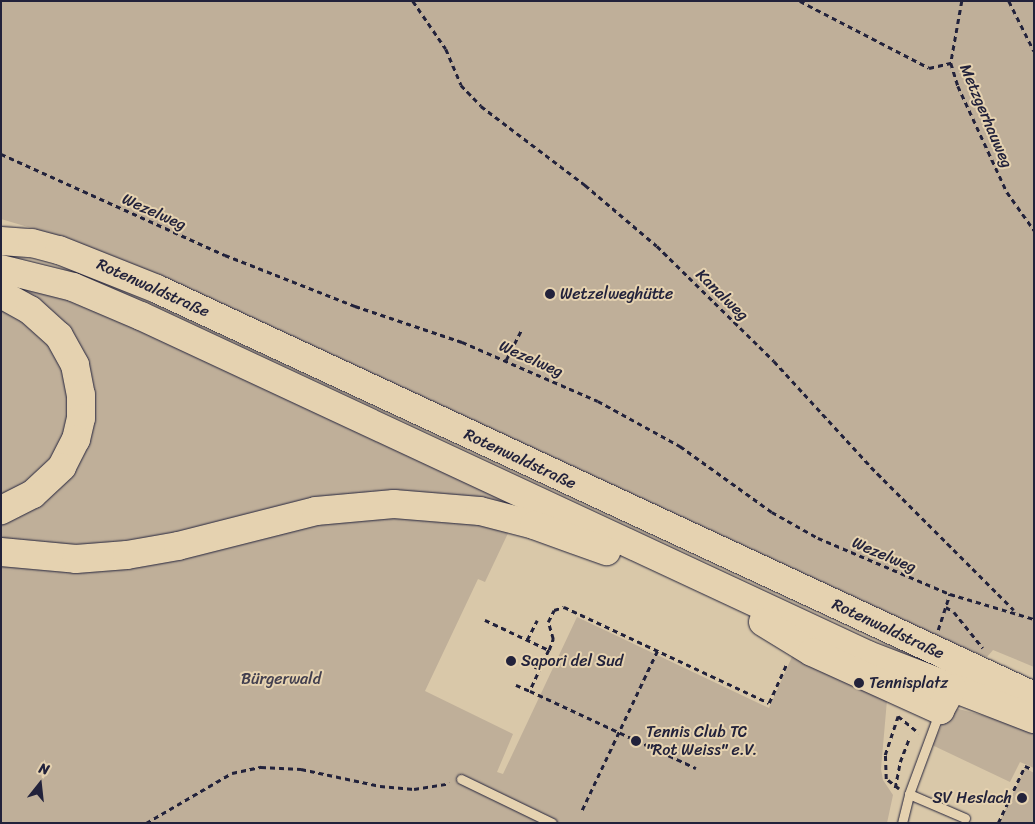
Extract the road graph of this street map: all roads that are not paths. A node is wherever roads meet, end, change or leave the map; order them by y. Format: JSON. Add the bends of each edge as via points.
{"nodes":[{"id":1,"x":1,"y":231,"type":"edge"},
{"id":2,"x":1,"y":241,"type":"edge"},
{"id":3,"x":32,"y":243,"type":"junction"},
{"id":4,"x":1,"y":269,"type":"edge"},
{"id":5,"x":1,"y":294,"type":"edge"},
{"id":6,"x":1,"y":510,"type":"edge"},
{"id":7,"x":1,"y":552,"type":"edge"},
{"id":8,"x":753,"y":616,"type":"junction"},
{"id":9,"x":806,"y":626,"type":"junction"},
{"id":10,"x":1034,"y":696,"type":"edge"},
{"id":11,"x":946,"y":699,"type":"junction"},
{"id":12,"x":1034,"y":719,"type":"edge"},
{"id":13,"x":461,"y":779,"type":"road end"},
{"id":14,"x":909,"y":794,"type":"junction"},
{"id":15,"x":965,"y":818,"type":"dead end"},
{"id":16,"x":552,"y":823,"type":"edge"},
{"id":17,"x":902,"y":823,"type":"edge"}],
"edges":[{"from":1,"to":3,"type":"highway"},
{"from":2,"to":3,"type":"highway","name":"Rotenwaldstraße"},
{"from":3,"to":10,"type":"highway","name":"Rotenwaldstraße","via":[[78,256],[157,289]]},
{"from":4,"to":9,"type":"highway","name":"Rotenwaldstraße","via":[[73,287],[141,316]]},
{"from":5,"to":6,"type":"highway","via":[[30,310],[59,336],[75,365],[81,395],[81,418],[76,438],[62,467],[33,494]]},
{"from":7,"to":8,"type":"highway","via":[[76,558],[127,555],[178,546],[316,511],[385,504],[438,505],[509,518],[572,538]]},
{"from":8,"to":9,"type":"highway"},
{"from":8,"to":11,"type":"highway","name":"Rotenwaldstraße","via":[[812,652]]},
{"from":9,"to":11,"type":"highway","name":"Rotenwaldstraße"},
{"from":11,"to":12,"type":"highway","name":"Rotenwaldstraße"},
{"from":11,"to":14,"type":"lane","via":[[928,737]]},
{"from":13,"to":16,"type":"lane"},
{"from":14,"to":15,"type":"lane"},
{"from":14,"to":17,"type":"lane"}]}
